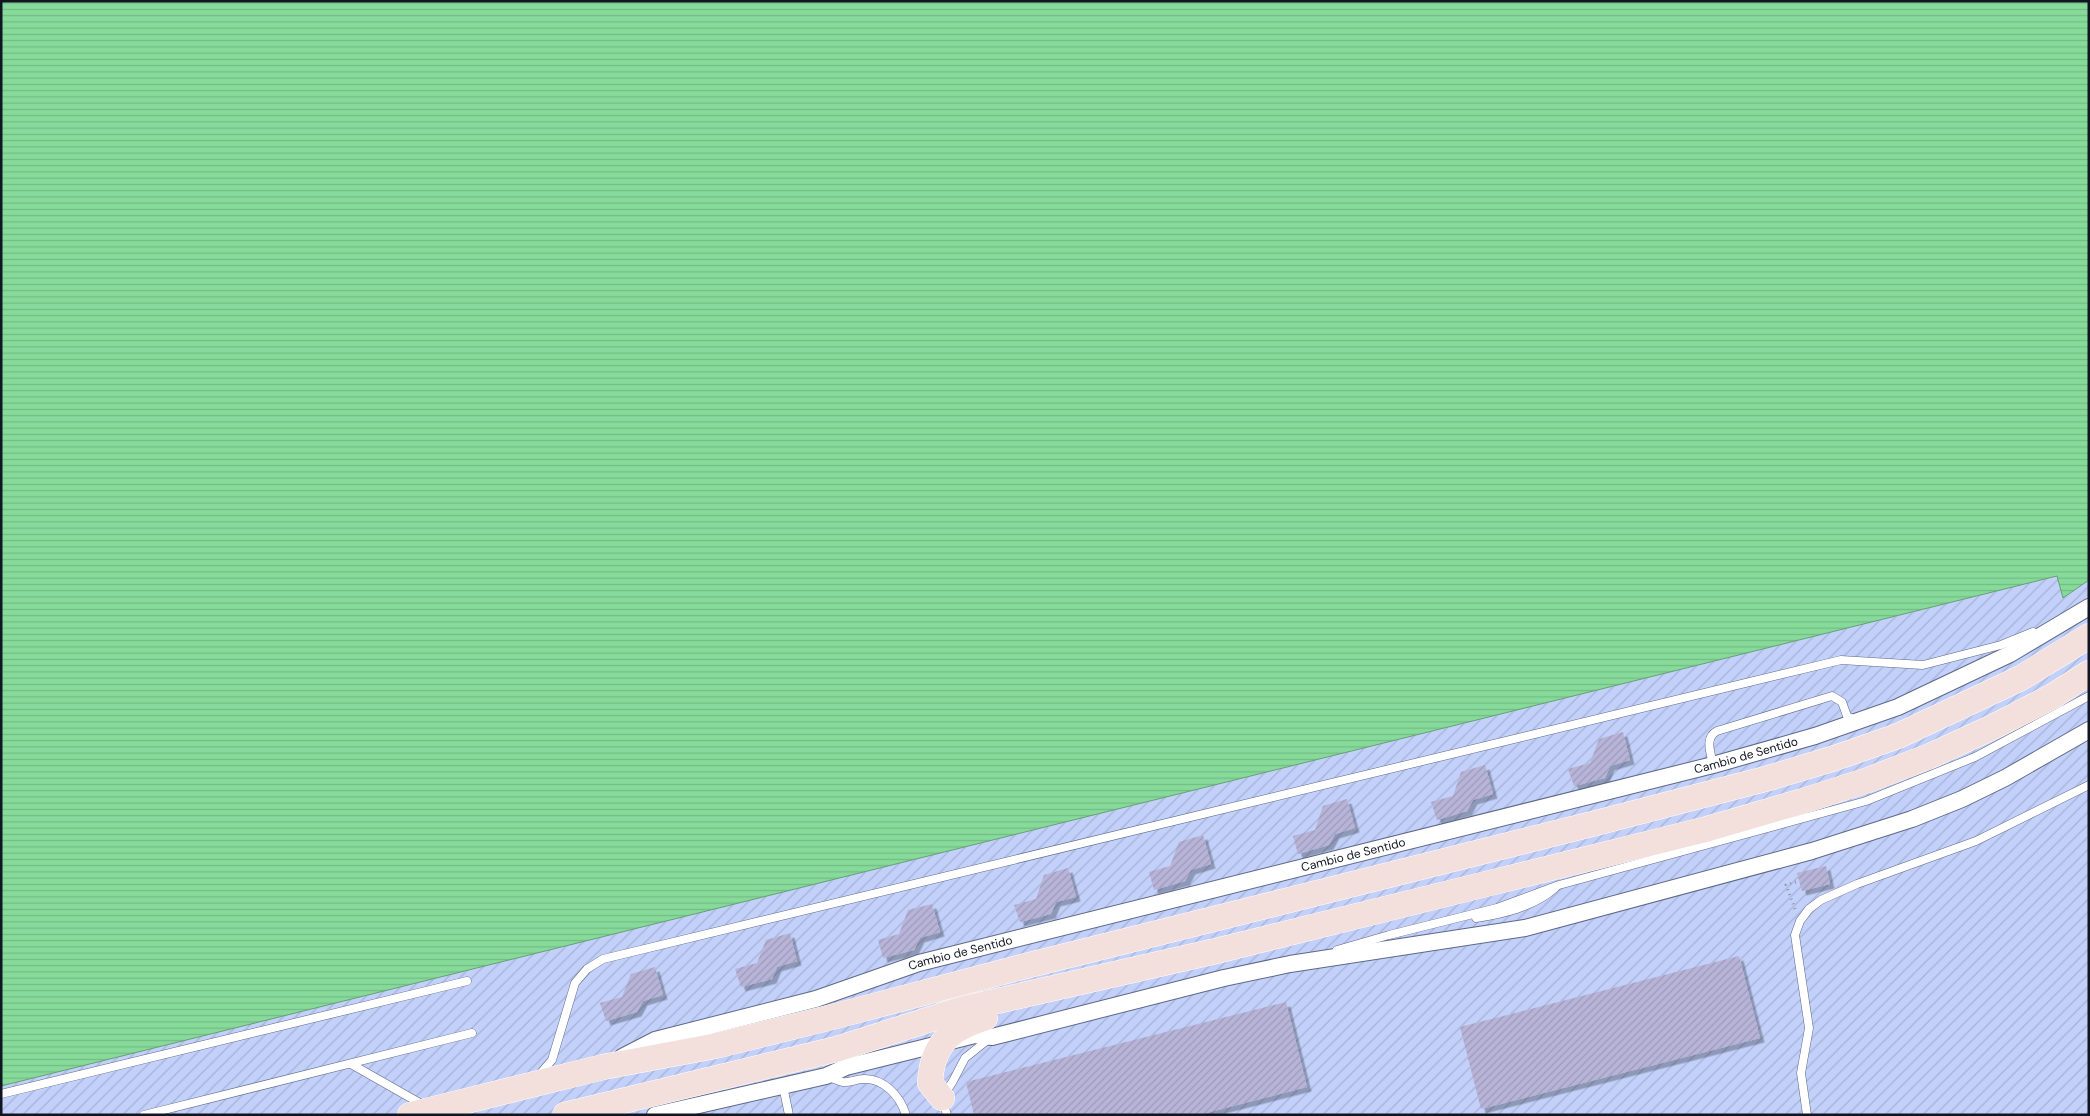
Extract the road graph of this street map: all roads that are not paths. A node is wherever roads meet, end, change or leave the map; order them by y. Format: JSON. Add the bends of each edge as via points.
{"nodes":[{"id":1,"x":2089,"y":607,"type":"edge"},
{"id":2,"x":2084,"y":621,"type":"edge"},
{"id":3,"x":2089,"y":673,"type":"edge"},
{"id":4,"x":2089,"y":696,"type":"edge"},
{"id":5,"x":1862,"y":720,"type":"junction"},
{"id":6,"x":2089,"y":730,"type":"edge"},
{"id":7,"x":1713,"y":765,"type":"junction"},
{"id":8,"x":2089,"y":785,"type":"edge"},
{"id":9,"x":1290,"y":964,"type":"junction"},
{"id":10,"x":1139,"y":967,"type":"junction"},
{"id":11,"x":467,"y":981,"type":"dead end"},
{"id":12,"x":472,"y":1033,"type":"dead end"},
{"id":13,"x":992,"y":1036,"type":"junction"},
{"id":14,"x":942,"y":1043,"type":"junction"},
{"id":15,"x":351,"y":1064,"type":"junction"},
{"id":16,"x":603,"y":1067,"type":"junction"},
{"id":17,"x":826,"y":1076,"type":"junction"},
{"id":18,"x":783,"y":1086,"type":"junction"},
{"id":19,"x":509,"y":1090,"type":"junction"},
{"id":20,"x":1,"y":1094,"type":"edge"},
{"id":21,"x":944,"y":1106,"type":"edge"},
{"id":22,"x":702,"y":1108,"type":"edge"},
{"id":23,"x":421,"y":1112,"type":"edge"},
{"id":24,"x":144,"y":1115,"type":"edge"},
{"id":25,"x":564,"y":1115,"type":"edge"},
{"id":26,"x":655,"y":1115,"type":"edge"},
{"id":27,"x":789,"y":1115,"type":"edge"},
{"id":28,"x":906,"y":1115,"type":"edge"},
{"id":29,"x":1807,"y":1115,"type":"edge"}],
"edges":[{"from":1,"to":2,"type":"street","name":"Cambio de Sentido"},
{"from":2,"to":5,"type":"street","name":"Cambio de Sentido"},
{"from":2,"to":16,"type":"main road","via":[[2021,678],[1898,736],[1835,758],[1703,796],[823,1019],[715,1046]]},
{"from":2,"to":19,"type":"lane","via":[[1924,666],[1841,660],[603,959],[587,969],[575,983],[552,1060],[541,1074]]},
{"from":3,"to":10,"type":"main road","via":[[2053,696],[1930,756],[1803,801],[1486,884]]},
{"from":4,"to":9,"type":"lane","via":[[1975,756],[1866,801]]},
{"from":5,"to":7,"type":"street","name":"Cambio de Sentido"},
{"from":5,"to":7,"type":"lane","via":[[1850,718],[1842,702],[1832,696],[1726,728],[1713,733],[1709,740]]},
{"from":6,"to":9,"type":"street","via":[[1962,799],[1912,819],[1812,851],[1525,928]]},
{"from":7,"to":16,"type":"street","name":"Cambio de Sentido","via":[[919,963],[816,999],[654,1040]]},
{"from":8,"to":29,"type":"lane","via":[[1976,841],[1858,884],[1821,900],[1809,909],[1795,936],[1808,1028],[1801,1073]]},
{"from":9,"to":13,"type":"street"},
{"from":10,"to":14,"type":"main road","via":[[1092,991],[966,1023],[952,1031]]},
{"from":10,"to":25,"type":"main road","via":[[962,1009],[837,1049]]},
{"from":11,"to":20,"type":"lane"},
{"from":12,"to":15,"type":"lane"},
{"from":13,"to":14,"type":"street","via":[[975,1035]]},
{"from":13,"to":21,"type":"lane","via":[[965,1058]]},
{"from":14,"to":17,"type":"street","via":[[846,1067]]},
{"from":14,"to":21,"type":"main road","via":[[931,1068],[930,1083]]},
{"from":15,"to":23,"type":"lane"},
{"from":15,"to":24,"type":"lane"},
{"from":16,"to":19,"type":"main road"},
{"from":17,"to":18,"type":"street"},
{"from":17,"to":28,"type":"lane","via":[[844,1082],[861,1079],[881,1082],[904,1107]]},
{"from":18,"to":22,"type":"street"},
{"from":18,"to":27,"type":"lane"},
{"from":19,"to":23,"type":"main road"},
{"from":22,"to":26,"type":"street"}]}
